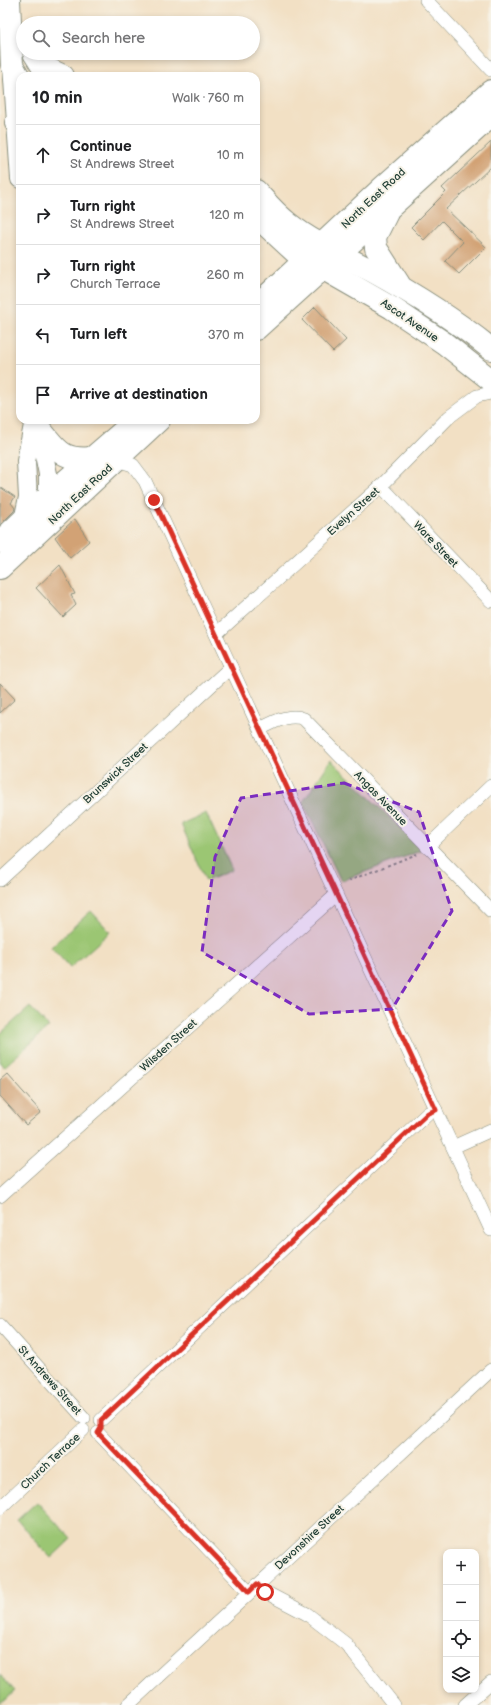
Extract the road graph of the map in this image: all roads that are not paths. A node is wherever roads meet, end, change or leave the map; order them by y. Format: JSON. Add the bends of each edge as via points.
{"nodes":[{"id":1,"x":426,"y":0,"type":"edge"},
{"id":2,"x":9,"y":6,"type":"edge"},
{"id":3,"x":16,"y":20,"type":"edge"},
{"id":4,"x":38,"y":60,"type":"edge"},
{"id":5,"x":491,"y":70,"type":"edge"},
{"id":6,"x":16,"y":72,"type":"edge"},
{"id":7,"x":55,"y":72,"type":"edge"},
{"id":8,"x":491,"y":91,"type":"edge"},
{"id":9,"x":491,"y":116,"type":"edge"},
{"id":10,"x":260,"y":195,"type":"edge"},
{"id":11,"x":392,"y":206,"type":"junction"},
{"id":12,"x":260,"y":220,"type":"edge"},
{"id":13,"x":323,"y":257,"type":"junction"},
{"id":14,"x":400,"y":286,"type":"junction"},
{"id":15,"x":260,"y":303,"type":"edge"},
{"id":16,"x":260,"y":325,"type":"edge"},
{"id":17,"x":491,"y":349,"type":"edge"},
{"id":18,"x":491,"y":380,"type":"edge"},
{"id":19,"x":491,"y":393,"type":"edge"},
{"id":20,"x":35,"y":424,"type":"edge"},
{"id":21,"x":36,"y":424,"type":"edge"},
{"id":22,"x":38,"y":424,"type":"edge"},
{"id":23,"x":131,"y":424,"type":"edge"},
{"id":24,"x":155,"y":424,"type":"edge"},
{"id":25,"x":93,"y":458,"type":"junction"},
{"id":26,"x":117,"y":460,"type":"junction"},
{"id":27,"x":381,"y":486,"type":"junction"},
{"id":28,"x":48,"y":496,"type":"junction"},
{"id":29,"x":32,"y":526,"type":"junction"},
{"id":30,"x":0,"y":542,"type":"edge"},
{"id":31,"x":0,"y":568,"type":"edge"},
{"id":32,"x":491,"y":601,"type":"edge"},
{"id":33,"x":216,"y":634,"type":"junction"},
{"id":34,"x":231,"y":667,"type":"junction"},
{"id":35,"x":260,"y":729,"type":"junction"},
{"id":36,"x":491,"y":786,"type":"edge"},
{"id":37,"x":425,"y":851,"type":"junction"},
{"id":38,"x":0,"y":880,"type":"edge"},
{"id":39,"x":336,"y":895,"type":"junction"},
{"id":40,"x":491,"y":911,"type":"edge"},
{"id":41,"x":436,"y":1110,"type":"junction"},
{"id":42,"x":491,"y":1130,"type":"edge"},
{"id":43,"x":453,"y":1147,"type":"junction"},
{"id":44,"x":0,"y":1196,"type":"edge"},
{"id":45,"x":491,"y":1230,"type":"edge"},
{"id":46,"x":0,"y":1325,"type":"edge"},
{"id":47,"x":491,"y":1370,"type":"edge"},
{"id":48,"x":83,"y":1424,"type":"junction"},
{"id":49,"x":100,"y":1427,"type":"junction"},
{"id":50,"x":0,"y":1508,"type":"edge"},
{"id":51,"x":253,"y":1588,"type":"junction"},
{"id":52,"x":491,"y":1682,"type":"edge"},
{"id":53,"x":128,"y":1705,"type":"edge"},
{"id":54,"x":394,"y":1705,"type":"edge"},
{"id":55,"x":465,"y":1705,"type":"edge"}],
"edges":[{"from":1,"to":5,"type":"street"},
{"from":2,"to":3,"type":"highway"},
{"from":2,"to":6,"type":"highway"},
{"from":4,"to":7,"type":"highway","via":[[42,66]]},
{"from":8,"to":13,"type":"highway","name":"North East Road"},
{"from":9,"to":11,"type":"highway","name":"North East Road"},
{"from":10,"to":13,"type":"highway","via":[[288,224],[311,240]]},
{"from":11,"to":13,"type":"highway","name":"North East Road"},
{"from":11,"to":14,"type":"highway","via":[[376,233],[375,240],[379,254]]},
{"from":12,"to":13,"type":"highway","via":[[296,253]]},
{"from":13,"to":14,"type":"highway","name":"Ascot Avenue"},
{"from":13,"to":15,"type":"highway","name":"North East Road"},
{"from":13,"to":16,"type":"highway","name":"North East Road"},
{"from":13,"to":18,"type":"highway","name":"Ascot Avenue","via":[[369,294],[476,366]]},
{"from":14,"to":17,"type":"highway","name":"Ascot Avenue","via":[[451,317]]},
{"from":19,"to":27,"type":"street","name":"Evelyn Street","via":[[477,396],[449,417]]},
{"from":20,"to":29,"type":"main road","via":[[26,461]]},
{"from":21,"to":28,"type":"main road","via":[[48,474]]},
{"from":22,"to":25,"type":"highway","via":[[64,454],[75,458]]},
{"from":23,"to":25,"type":"highway","name":"North East Road"},
{"from":24,"to":26,"type":"highway","name":"North East Road"},
{"from":25,"to":28,"type":"highway","name":"North East Road"},
{"from":26,"to":29,"type":"highway","name":"North East Road"},
{"from":26,"to":33,"type":"street","via":[[133,465],[140,472]]},
{"from":27,"to":32,"type":"street","name":"Ware Street"},
{"from":27,"to":33,"type":"street","name":"Evelyn Street"},
{"from":28,"to":29,"type":"highway"},
{"from":29,"to":30,"type":"highway","name":"North East Road"},
{"from":29,"to":31,"type":"highway","name":"North East Road"},
{"from":33,"to":34,"type":"street"},
{"from":34,"to":35,"type":"street"},
{"from":34,"to":38,"type":"street","name":"Brunswick Street"},
{"from":35,"to":37,"type":"street","name":"Angas Avenue","via":[[286,718],[296,716],[304,719]]},
{"from":35,"to":39,"type":"street"},
{"from":36,"to":37,"type":"street"},
{"from":37,"to":40,"type":"street","name":"Angas Avenue"},
{"from":39,"to":41,"type":"street"},
{"from":39,"to":44,"type":"street","name":"Wilsden Street"},
{"from":41,"to":43,"type":"street"},
{"from":41,"to":49,"type":"street","via":[[428,1113]]},
{"from":42,"to":43,"type":"street"},
{"from":43,"to":45,"type":"street"},
{"from":46,"to":48,"type":"street","name":"St Andrews Street"},
{"from":47,"to":51,"type":"street","name":"Devonshire Street"},
{"from":48,"to":49,"type":"street","via":[[90,1435]]},
{"from":48,"to":49,"type":"street","via":[[86,1415],[94,1414]]},
{"from":48,"to":50,"type":"street","name":"Church Terrace"},
{"from":49,"to":51,"type":"street"},
{"from":51,"to":53,"type":"street","name":"Devonshire Street"},
{"from":51,"to":54,"type":"street","via":[[307,1614],[346,1644]]},
{"from":52,"to":55,"type":"street"}]}
